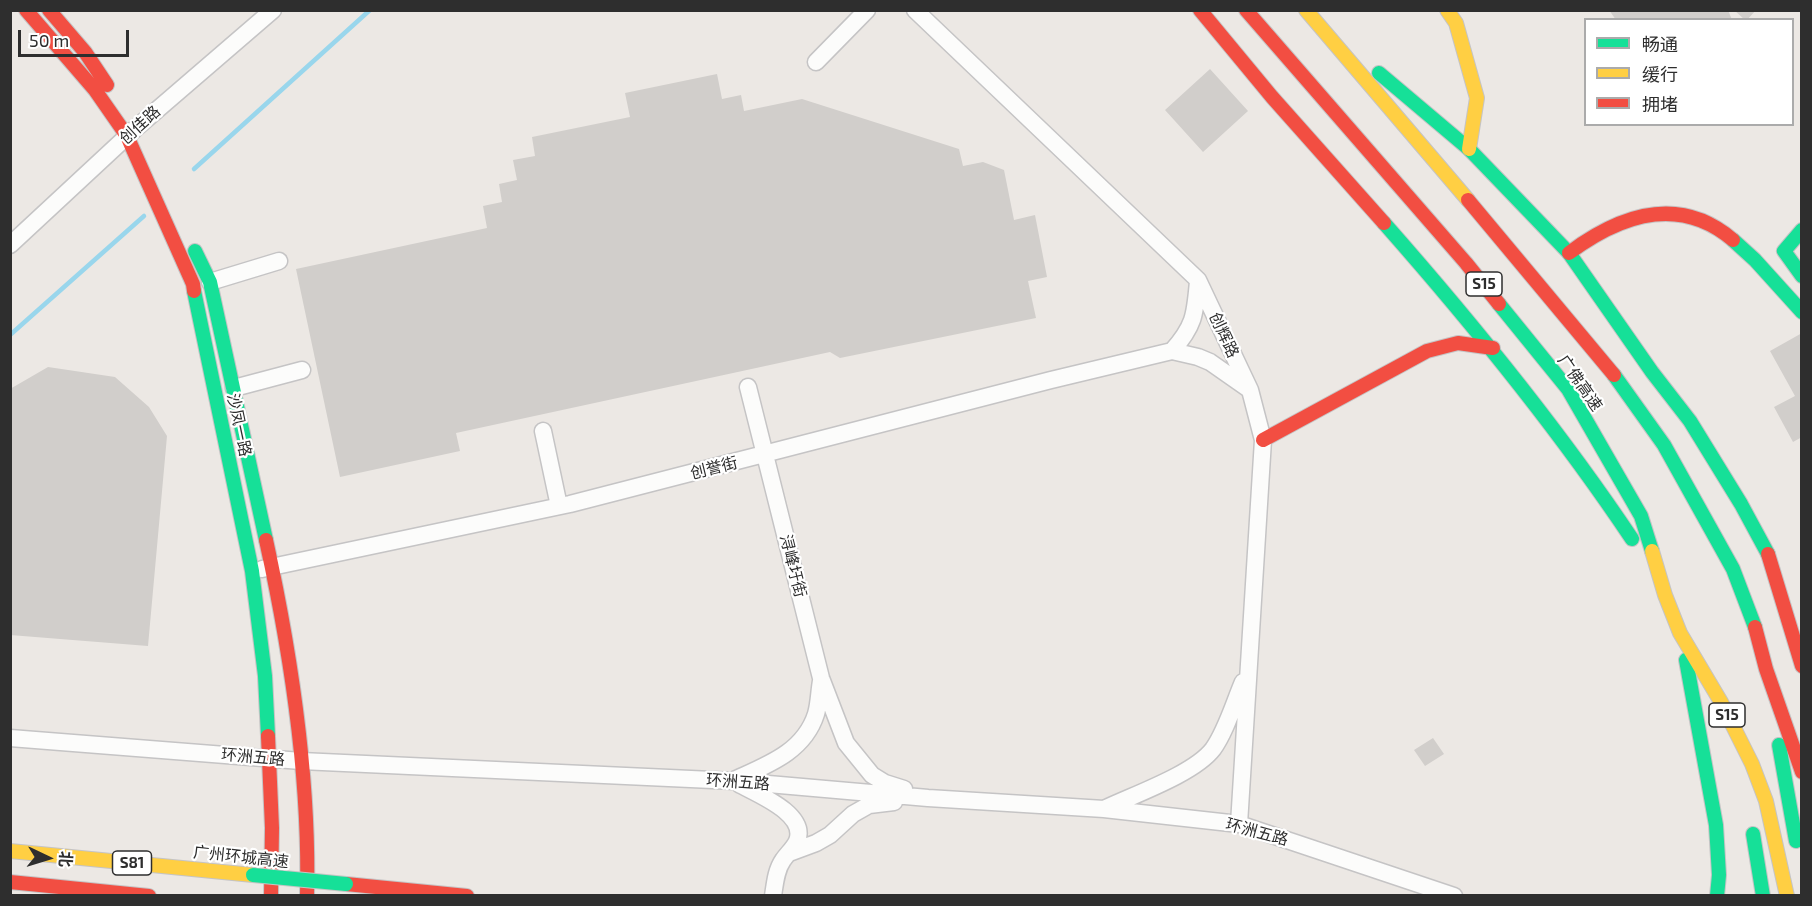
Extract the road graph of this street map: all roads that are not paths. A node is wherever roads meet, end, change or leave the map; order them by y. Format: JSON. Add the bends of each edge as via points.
{"nodes":[{"id":1,"x":27,"y":10,"type":"edge"},
{"id":2,"x":49,"y":10,"type":"edge"},
{"id":3,"x":273,"y":10,"type":"edge"},
{"id":4,"x":867,"y":10,"type":"edge"},
{"id":5,"x":915,"y":10,"type":"edge"},
{"id":6,"x":1200,"y":10,"type":"edge"},
{"id":7,"x":1246,"y":10,"type":"edge"},
{"id":8,"x":1447,"y":10,"type":"edge"},
{"id":9,"x":1307,"y":12,"type":"edge"},
{"id":10,"x":816,"y":62,"type":"dead end"},
{"id":11,"x":132,"y":132,"type":"junction"},
{"id":12,"x":1469,"y":149,"type":"junction"},
{"id":13,"x":166,"y":189,"type":"dead end"},
{"id":14,"x":1799,"y":239,"type":"edge"},
{"id":15,"x":190,"y":241,"type":"dead end"},
{"id":16,"x":10,"y":245,"type":"edge"},
{"id":17,"x":1569,"y":254,"type":"junction"},
{"id":18,"x":279,"y":261,"type":"dead end"},
{"id":19,"x":1802,"y":276,"type":"edge"},
{"id":20,"x":1198,"y":280,"type":"junction"},
{"id":21,"x":210,"y":282,"type":"junction"},
{"id":22,"x":1802,"y":312,"type":"edge"},
{"id":23,"x":1493,"y":348,"type":"junction"},
{"id":24,"x":1172,"y":351,"type":"junction"},
{"id":25,"x":302,"y":370,"type":"dead end"},
{"id":26,"x":748,"y":387,"type":"dead end"},
{"id":27,"x":234,"y":388,"type":"junction"},
{"id":28,"x":1250,"y":390,"type":"junction"},
{"id":29,"x":543,"y":431,"type":"dead end"},
{"id":30,"x":1263,"y":440,"type":"junction"},
{"id":31,"x":764,"y":454,"type":"junction"},
{"id":32,"x":558,"y":506,"type":"junction"},
{"id":33,"x":272,"y":567,"type":"junction"},
{"id":34,"x":252,"y":571,"type":"junction"},
{"id":35,"x":1665,"y":595,"type":"junction"},
{"id":36,"x":1680,"y":633,"type":"junction"},
{"id":37,"x":1802,"y":666,"type":"edge"},
{"id":38,"x":1766,"y":669,"type":"junction"},
{"id":39,"x":1248,"y":670,"type":"junction"},
{"id":40,"x":821,"y":678,"type":"junction"},
{"id":41,"x":1721,"y":702,"type":"junction"},
{"id":42,"x":10,"y":738,"type":"edge"},
{"id":43,"x":1735,"y":757,"type":"dead end"},
{"id":44,"x":269,"y":759,"type":"junction"},
{"id":45,"x":301,"y":761,"type":"junction"},
{"id":46,"x":1802,"y":772,"type":"edge"},
{"id":47,"x":734,"y":781,"type":"junction"},
{"id":48,"x":928,"y":798,"type":"junction"},
{"id":49,"x":1104,"y":809,"type":"junction"},
{"id":50,"x":1239,"y":824,"type":"junction"},
{"id":51,"x":1751,"y":824,"type":"dead end"},
{"id":52,"x":10,"y":851,"type":"edge"},
{"id":53,"x":789,"y":853,"type":"junction"},
{"id":54,"x":1799,"y":854,"type":"dead end"},
{"id":55,"x":10,"y":882,"type":"edge"},
{"id":56,"x":149,"y":896,"type":"edge"},
{"id":57,"x":271,"y":896,"type":"edge"},
{"id":58,"x":307,"y":896,"type":"edge"},
{"id":59,"x":467,"y":896,"type":"edge"},
{"id":60,"x":773,"y":896,"type":"edge"},
{"id":61,"x":1454,"y":896,"type":"edge"},
{"id":62,"x":1717,"y":896,"type":"edge"},
{"id":63,"x":1763,"y":896,"type":"edge"},
{"id":64,"x":1786,"y":896,"type":"edge"}],
"edges":[{"from":1,"to":11,"type":"main road","name":"沙凤一路"},
{"from":2,"to":11,"type":"main road","name":"沙凤一路","via":[[85,52]]},
{"from":3,"to":11,"type":"street","name":"创佳路"},
{"from":4,"to":10,"type":"street"},
{"from":5,"to":20,"type":"street"},
{"from":6,"to":23,"type":"main road"},
{"from":7,"to":35,"type":"main road","name":"广佛高速","number":"S15","via":[[1466,262],[1568,389],[1641,516]]},
{"from":8,"to":12,"type":"main road","via":[[1456,23],[1477,98]]},
{"from":9,"to":12,"type":"main road"},
{"from":9,"to":38,"type":"main road","name":"广佛高速","number":"S15","via":[[1504,242],[1612,373],[1664,445],[1733,569],[1754,623]]},
{"from":11,"to":13,"type":"main road","name":"沙凤一路"},
{"from":11,"to":16,"type":"street","name":"创佳路"},
{"from":11,"to":34,"type":"main road","name":"沙凤一路","via":[[193,284]]},
{"from":12,"to":17,"type":"main road"},
{"from":14,"to":19,"type":"main road","via":[[1784,251]]},
{"from":15,"to":21,"type":"main road","name":"沙凤一路"},
{"from":17,"to":22,"type":"main road","via":[[1613,225],[1643,216],[1676,214],[1700,219],[1741,248]]},
{"from":17,"to":37,"type":"main road","via":[[1689,421],[1741,504],[1769,556]]},
{"from":18,"to":21,"type":"street"},
{"from":20,"to":24,"type":"street","via":[[1193,322]]},
{"from":20,"to":28,"type":"street","name":"创辉路"},
{"from":21,"to":27,"type":"main road","name":"沙凤一路"},
{"from":23,"to":30,"type":"main road","via":[[1458,343],[1426,351]]},
{"from":23,"to":35,"type":"main road","via":[[1617,515]]},
{"from":24,"to":28,"type":"street","via":[[1210,362]]},
{"from":24,"to":31,"type":"street","name":"创誉街"},
{"from":25,"to":27,"type":"street"},
{"from":26,"to":31,"type":"street","name":"浔峰圩街"},
{"from":27,"to":33,"type":"main road","name":"沙凤一路"},
{"from":28,"to":30,"type":"street","name":"创辉路"},
{"from":29,"to":32,"type":"street"},
{"from":30,"to":39,"type":"street","name":"创辉路"},
{"from":31,"to":32,"type":"street","name":"创誉街"},
{"from":31,"to":40,"type":"street","name":"浔峰圩街"},
{"from":32,"to":33,"type":"street","name":"创誉街"},
{"from":33,"to":34,"type":"street","name":"创誉街"},
{"from":33,"to":45,"type":"main road","name":"沙凤一路","via":[[291,670]]},
{"from":34,"to":44,"type":"main road","name":"沙凤一路","via":[[265,676]]},
{"from":35,"to":36,"type":"main road","name":"广佛高速","number":"S15"},
{"from":36,"to":41,"type":"main road","name":"广佛高速","number":"S15"},
{"from":36,"to":62,"type":"main road","via":[[1716,825]]},
{"from":38,"to":46,"type":"main road","name":"广佛高速","number":"S15"},
{"from":38,"to":54,"type":"main road"},
{"from":39,"to":49,"type":"street","via":[[1212,751],[1176,776]]},
{"from":39,"to":50,"type":"street","name":"创辉路"},
{"from":40,"to":47,"type":"street","via":[[816,713],[794,749]]},
{"from":40,"to":48,"type":"street","name":"浔峰圩街","via":[[846,743],[872,775]]},
{"from":41,"to":43,"type":"main road"},
{"from":41,"to":64,"type":"main road","name":"广佛高速","number":"S15","via":[[1766,801]]},
{"from":42,"to":44,"type":"street","name":"环洲五路"},
{"from":44,"to":45,"type":"street","name":"环洲五路"},
{"from":44,"to":57,"type":"main road","name":"沙凤一路"},
{"from":45,"to":47,"type":"street","name":"环洲五路"},
{"from":45,"to":58,"type":"main road","name":"沙凤一路"},
{"from":47,"to":48,"type":"street","name":"环洲五路"},
{"from":47,"to":53,"type":"street","via":[[793,817],[798,832]]},
{"from":48,"to":49,"type":"street","name":"环洲五路"},
{"from":48,"to":53,"type":"street","via":[[869,805],[852,814],[830,835]]},
{"from":49,"to":50,"type":"street","name":"环洲五路"},
{"from":50,"to":61,"type":"street","name":"环洲五路"},
{"from":51,"to":63,"type":"main road"},
{"from":52,"to":59,"type":"main road","name":"广州环城高速","number":"S81","bridge":true},
{"from":53,"to":60,"type":"street","via":[[779,866]]},
{"from":55,"to":56,"type":"main road","number":"S81"}]}
